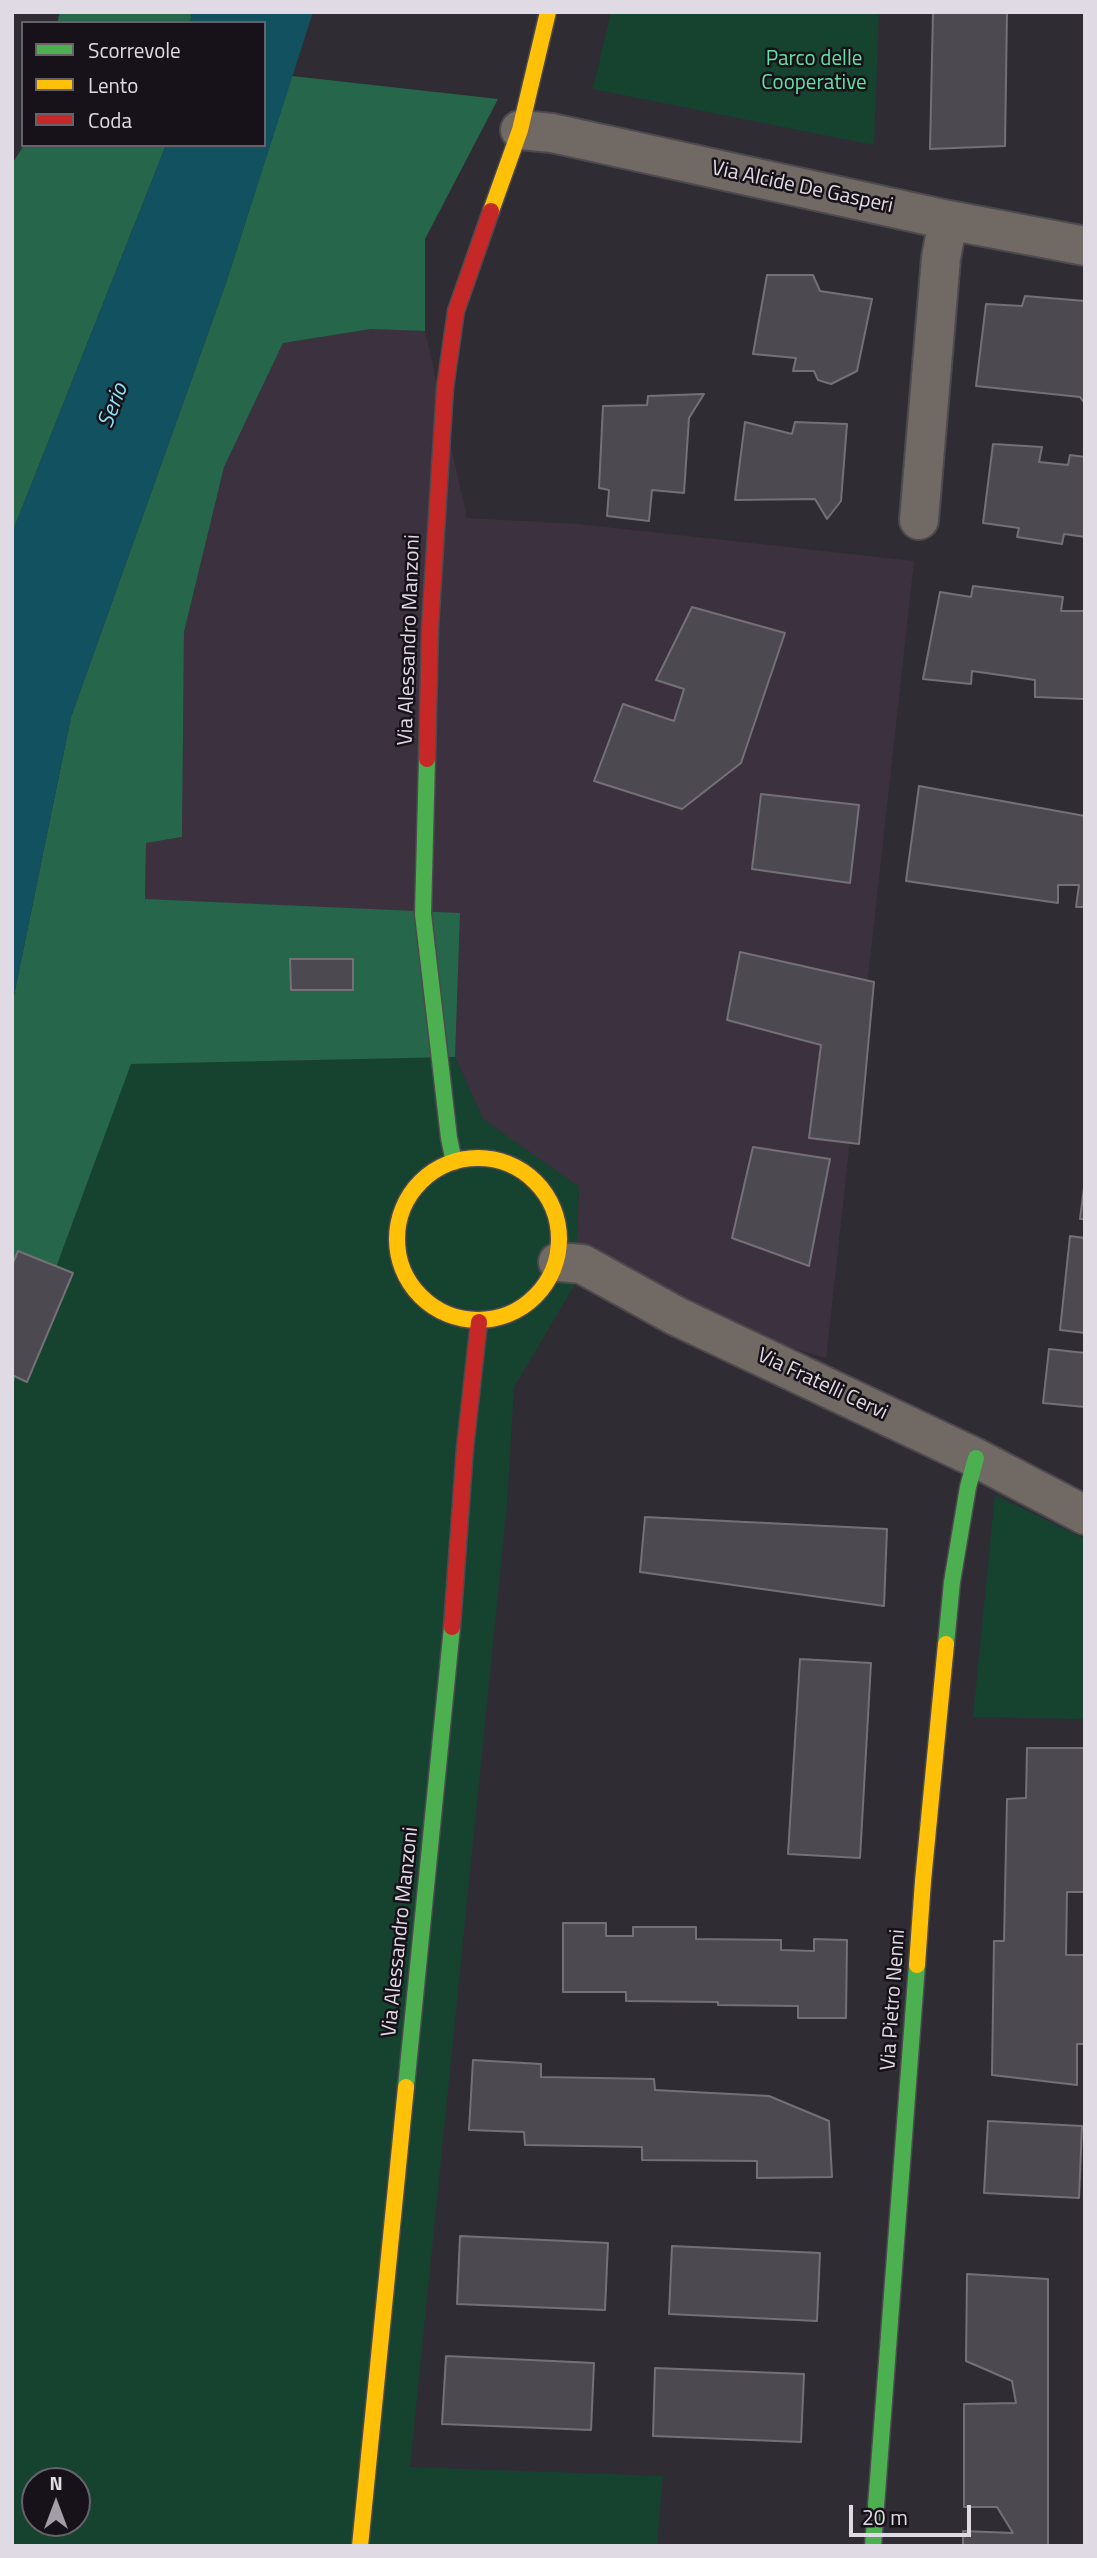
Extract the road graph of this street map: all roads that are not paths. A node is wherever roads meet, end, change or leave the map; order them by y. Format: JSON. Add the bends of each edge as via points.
{"nodes":[{"id":1,"x":548,"y":12,"type":"edge"},
{"id":2,"x":520,"y":130,"type":"junction"},
{"id":3,"x":948,"y":220,"type":"junction"},
{"id":4,"x":1085,"y":246,"type":"edge"},
{"id":5,"x":919,"y":520,"type":"dead end"},
{"id":6,"x":454,"y":1162,"type":"junction"},
{"id":7,"x":558,"y":1262,"type":"junction"},
{"id":8,"x":479,"y":1322,"type":"junction"},
{"id":9,"x":976,"y":1458,"type":"junction"},
{"id":10,"x":1085,"y":1515,"type":"edge"},
{"id":11,"x":360,"y":2546,"type":"edge"},
{"id":12,"x":873,"y":2546,"type":"edge"}],
"edges":[{"from":1,"to":2,"type":"street","name":"Via Alessandro Manzoni"},
{"from":2,"to":3,"type":"street","name":"Via Alcide De Gasperi","via":[[552,133]]},
{"from":2,"to":6,"type":"street","name":"Via Alessandro Manzoni","via":[[456,311],[443,414],[430,628],[423,914]]},
{"from":3,"to":4,"type":"street","name":"Via Alcide De Gasperi"},
{"from":3,"to":5,"type":"street"},
{"from":6,"to":7,"type":"street","via":[[475,1157],[498,1160],[536,1181],[558,1219]]},
{"from":6,"to":8,"type":"street","via":[[430,1173],[412,1191],[400,1214],[396,1240],[400,1265],[412,1288],[430,1306],[453,1318]]},
{"from":7,"to":8,"type":"street","via":[[541,1293],[523,1307]]},
{"from":7,"to":9,"type":"street","name":"Via Fratelli Cervi","via":[[582,1264],[676,1316]]},
{"from":8,"to":11,"type":"street","name":"Via Alessandro Manzoni"},
{"from":9,"to":10,"type":"street","name":"Via Fratelli Cervi"},
{"from":9,"to":12,"type":"street","name":"Via Pietro Nenni","via":[[952,1582],[923,1881]]}]}
